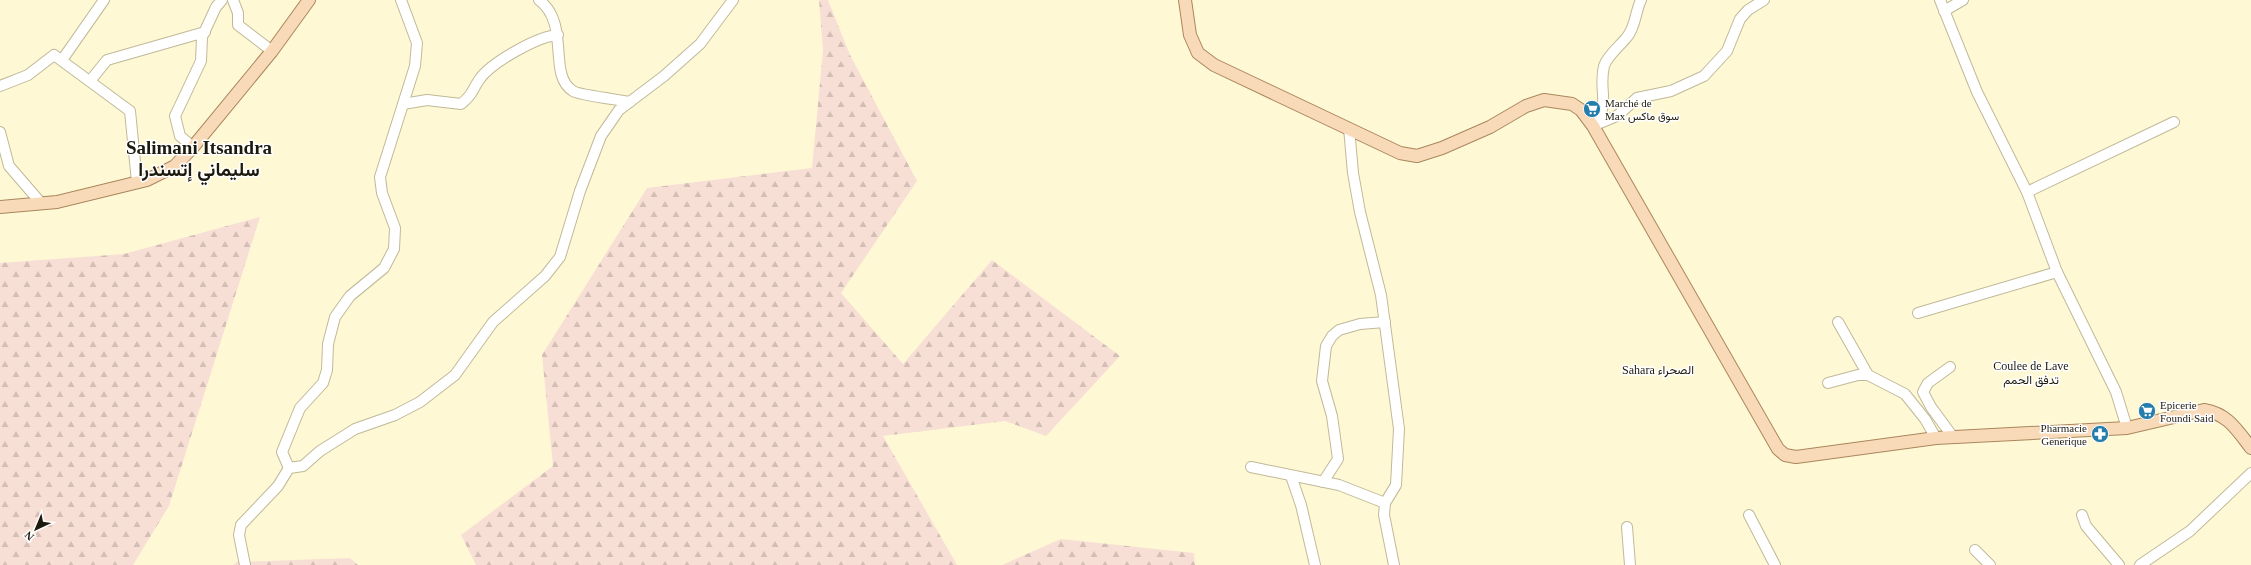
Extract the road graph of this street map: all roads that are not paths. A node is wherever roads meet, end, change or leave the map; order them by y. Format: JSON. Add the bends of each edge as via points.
{"nodes":[{"id":1,"x":104,"y":0,"type":"edge"},
{"id":2,"x":233,"y":0,"type":"edge"},
{"id":3,"x":309,"y":0,"type":"edge"},
{"id":4,"x":401,"y":0,"type":"edge"},
{"id":5,"x":539,"y":0,"type":"edge"},
{"id":6,"x":733,"y":0,"type":"edge"},
{"id":7,"x":1185,"y":0,"type":"edge"},
{"id":8,"x":1641,"y":0,"type":"edge"},
{"id":9,"x":1764,"y":0,"type":"edge"},
{"id":10,"x":1940,"y":0,"type":"edge"},
{"id":11,"x":1963,"y":0,"type":"edge"},
{"id":12,"x":216,"y":2,"type":"edge"},
{"id":13,"x":1944,"y":11,"type":"junction"},
{"id":14,"x":205,"y":32,"type":"junction"},
{"id":15,"x":558,"y":34,"type":"junction"},
{"id":16,"x":272,"y":51,"type":"junction"},
{"id":17,"x":62,"y":60,"type":"junction"},
{"id":18,"x":90,"y":81,"type":"junction"},
{"id":19,"x":0,"y":86,"type":"edge"},
{"id":20,"x":630,"y":102,"type":"junction"},
{"id":21,"x":403,"y":104,"type":"junction"},
{"id":22,"x":2174,"y":122,"type":"dead end"},
{"id":23,"x":1593,"y":126,"type":"junction"},
{"id":24,"x":1348,"y":128,"type":"junction"},
{"id":25,"x":0,"y":132,"type":"edge"},
{"id":26,"x":193,"y":147,"type":"junction"},
{"id":27,"x":137,"y":182,"type":"junction"},
{"id":28,"x":2027,"y":192,"type":"junction"},
{"id":29,"x":41,"y":203,"type":"junction"},
{"id":30,"x":0,"y":207,"type":"edge"},
{"id":31,"x":2057,"y":272,"type":"junction"},
{"id":32,"x":1918,"y":313,"type":"dead end"},
{"id":33,"x":1385,"y":322,"type":"junction"},
{"id":34,"x":1838,"y":322,"type":"dead end"},
{"id":35,"x":1950,"y":367,"type":"dead end"},
{"id":36,"x":1868,"y":375,"type":"junction"},
{"id":37,"x":1828,"y":383,"type":"dead end"},
{"id":38,"x":2127,"y":428,"type":"junction"},
{"id":39,"x":1953,"y":437,"type":"junction"},
{"id":40,"x":1936,"y":438,"type":"junction"},
{"id":41,"x":2251,"y":448,"type":"edge"},
{"id":42,"x":1251,"y":467,"type":"dead end"},
{"id":43,"x":289,"y":468,"type":"junction"},
{"id":44,"x":2251,"y":474,"type":"edge"},
{"id":45,"x":1291,"y":476,"type":"junction"},
{"id":46,"x":1323,"y":482,"type":"junction"},
{"id":47,"x":1385,"y":503,"type":"junction"},
{"id":48,"x":1749,"y":515,"type":"dead end"},
{"id":49,"x":2082,"y":515,"type":"dead end"},
{"id":50,"x":1627,"y":527,"type":"dead end"},
{"id":51,"x":1975,"y":550,"type":"dead end"},
{"id":52,"x":245,"y":565,"type":"edge"},
{"id":53,"x":1315,"y":565,"type":"edge"},
{"id":54,"x":1394,"y":565,"type":"edge"},
{"id":55,"x":1630,"y":565,"type":"edge"},
{"id":56,"x":1775,"y":565,"type":"edge"},
{"id":57,"x":1990,"y":565,"type":"edge"},
{"id":58,"x":2119,"y":565,"type":"edge"},
{"id":59,"x":2140,"y":565,"type":"edge"}],
"edges":[{"from":1,"to":17,"type":"street"},
{"from":2,"to":16,"type":"street","via":[[238,13],[238,25]]},
{"from":3,"to":16,"type":"main road"},
{"from":4,"to":21,"type":"street","via":[[417,43],[415,66]]},
{"from":5,"to":15,"type":"street","via":[[548,7]]},
{"from":6,"to":20,"type":"street","via":[[700,44]]},
{"from":7,"to":24,"type":"main road","via":[[1190,35],[1198,53],[1214,65]]},
{"from":8,"to":23,"type":"street","via":[[1633,27],[1604,64],[1601,83],[1604,100],[1602,115]]},
{"from":9,"to":23,"type":"street","via":[[1748,10],[1740,19],[1727,51],[1704,76],[1671,91],[1637,98],[1617,116]]},
{"from":10,"to":13,"type":"street"},
{"from":11,"to":13,"type":"street"},
{"from":12,"to":14,"type":"street"},
{"from":13,"to":28,"type":"street","via":[[1978,92]]},
{"from":14,"to":18,"type":"street","via":[[107,60]]},
{"from":14,"to":26,"type":"street","via":[[202,37],[201,61],[175,116],[180,136]]},
{"from":15,"to":20,"type":"street","via":[[560,75],[565,84],[574,92]]},
{"from":15,"to":21,"type":"street","via":[[547,35],[519,49],[479,79],[472,95],[461,104],[427,100]]},
{"from":16,"to":26,"type":"main road"},
{"from":17,"to":18,"type":"street"},
{"from":17,"to":19,"type":"street","via":[[54,55],[28,75]]},
{"from":18,"to":27,"type":"street","via":[[130,111]]},
{"from":20,"to":43,"type":"street","via":[[619,110],[601,136],[580,190],[560,257],[545,276],[493,322],[455,375],[420,402],[395,415],[355,429],[320,451],[303,466]]},
{"from":21,"to":43,"type":"street","via":[[380,177],[382,193],[395,228],[394,249],[384,268],[350,296],[335,317],[328,344],[327,370],[323,383],[300,408],[282,452]]},
{"from":22,"to":28,"type":"street"},
{"from":23,"to":24,"type":"main road","via":[[1581,110],[1572,104],[1544,100],[1526,106],[1490,127],[1417,156],[1400,153]]},
{"from":23,"to":40,"type":"main road","via":[[1778,449],[1785,455],[1796,457]]},
{"from":24,"to":33,"type":"street","via":[[1358,204],[1381,295]]},
{"from":25,"to":29,"type":"street","via":[[9,166]]},
{"from":26,"to":27,"type":"main road","via":[[175,166],[147,180]]},
{"from":27,"to":29,"type":"main road","via":[[56,202]]},
{"from":28,"to":31,"type":"street"},
{"from":29,"to":30,"type":"main road"},
{"from":31,"to":32,"type":"street"},
{"from":31,"to":38,"type":"street","via":[[2116,392]]},
{"from":33,"to":46,"type":"street","via":[[1360,324],[1339,330],[1326,346],[1322,380],[1332,416],[1338,459]]},
{"from":33,"to":47,"type":"street","via":[[1399,429],[1396,485]]},
{"from":34,"to":36,"type":"street"},
{"from":35,"to":39,"type":"street","via":[[1928,383],[1923,392]]},
{"from":36,"to":37,"type":"street"},
{"from":36,"to":40,"type":"street","via":[[1904,394],[1925,419]]},
{"from":38,"to":39,"type":"main road"},
{"from":38,"to":41,"type":"main road","via":[[2204,410],[2229,420]]},
{"from":39,"to":40,"type":"main road"},
{"from":42,"to":45,"type":"street"},
{"from":43,"to":52,"type":"street","via":[[278,486],[241,525],[239,535]]},
{"from":44,"to":59,"type":"street","via":[[2190,531]]},
{"from":45,"to":46,"type":"street"},
{"from":45,"to":53,"type":"street"},
{"from":46,"to":47,"type":"street","via":[[1339,485]]},
{"from":47,"to":54,"type":"street","via":[[1384,515]]},
{"from":48,"to":56,"type":"street"},
{"from":49,"to":58,"type":"street","via":[[2086,526]]},
{"from":50,"to":55,"type":"street"},
{"from":51,"to":57,"type":"street"}]}
